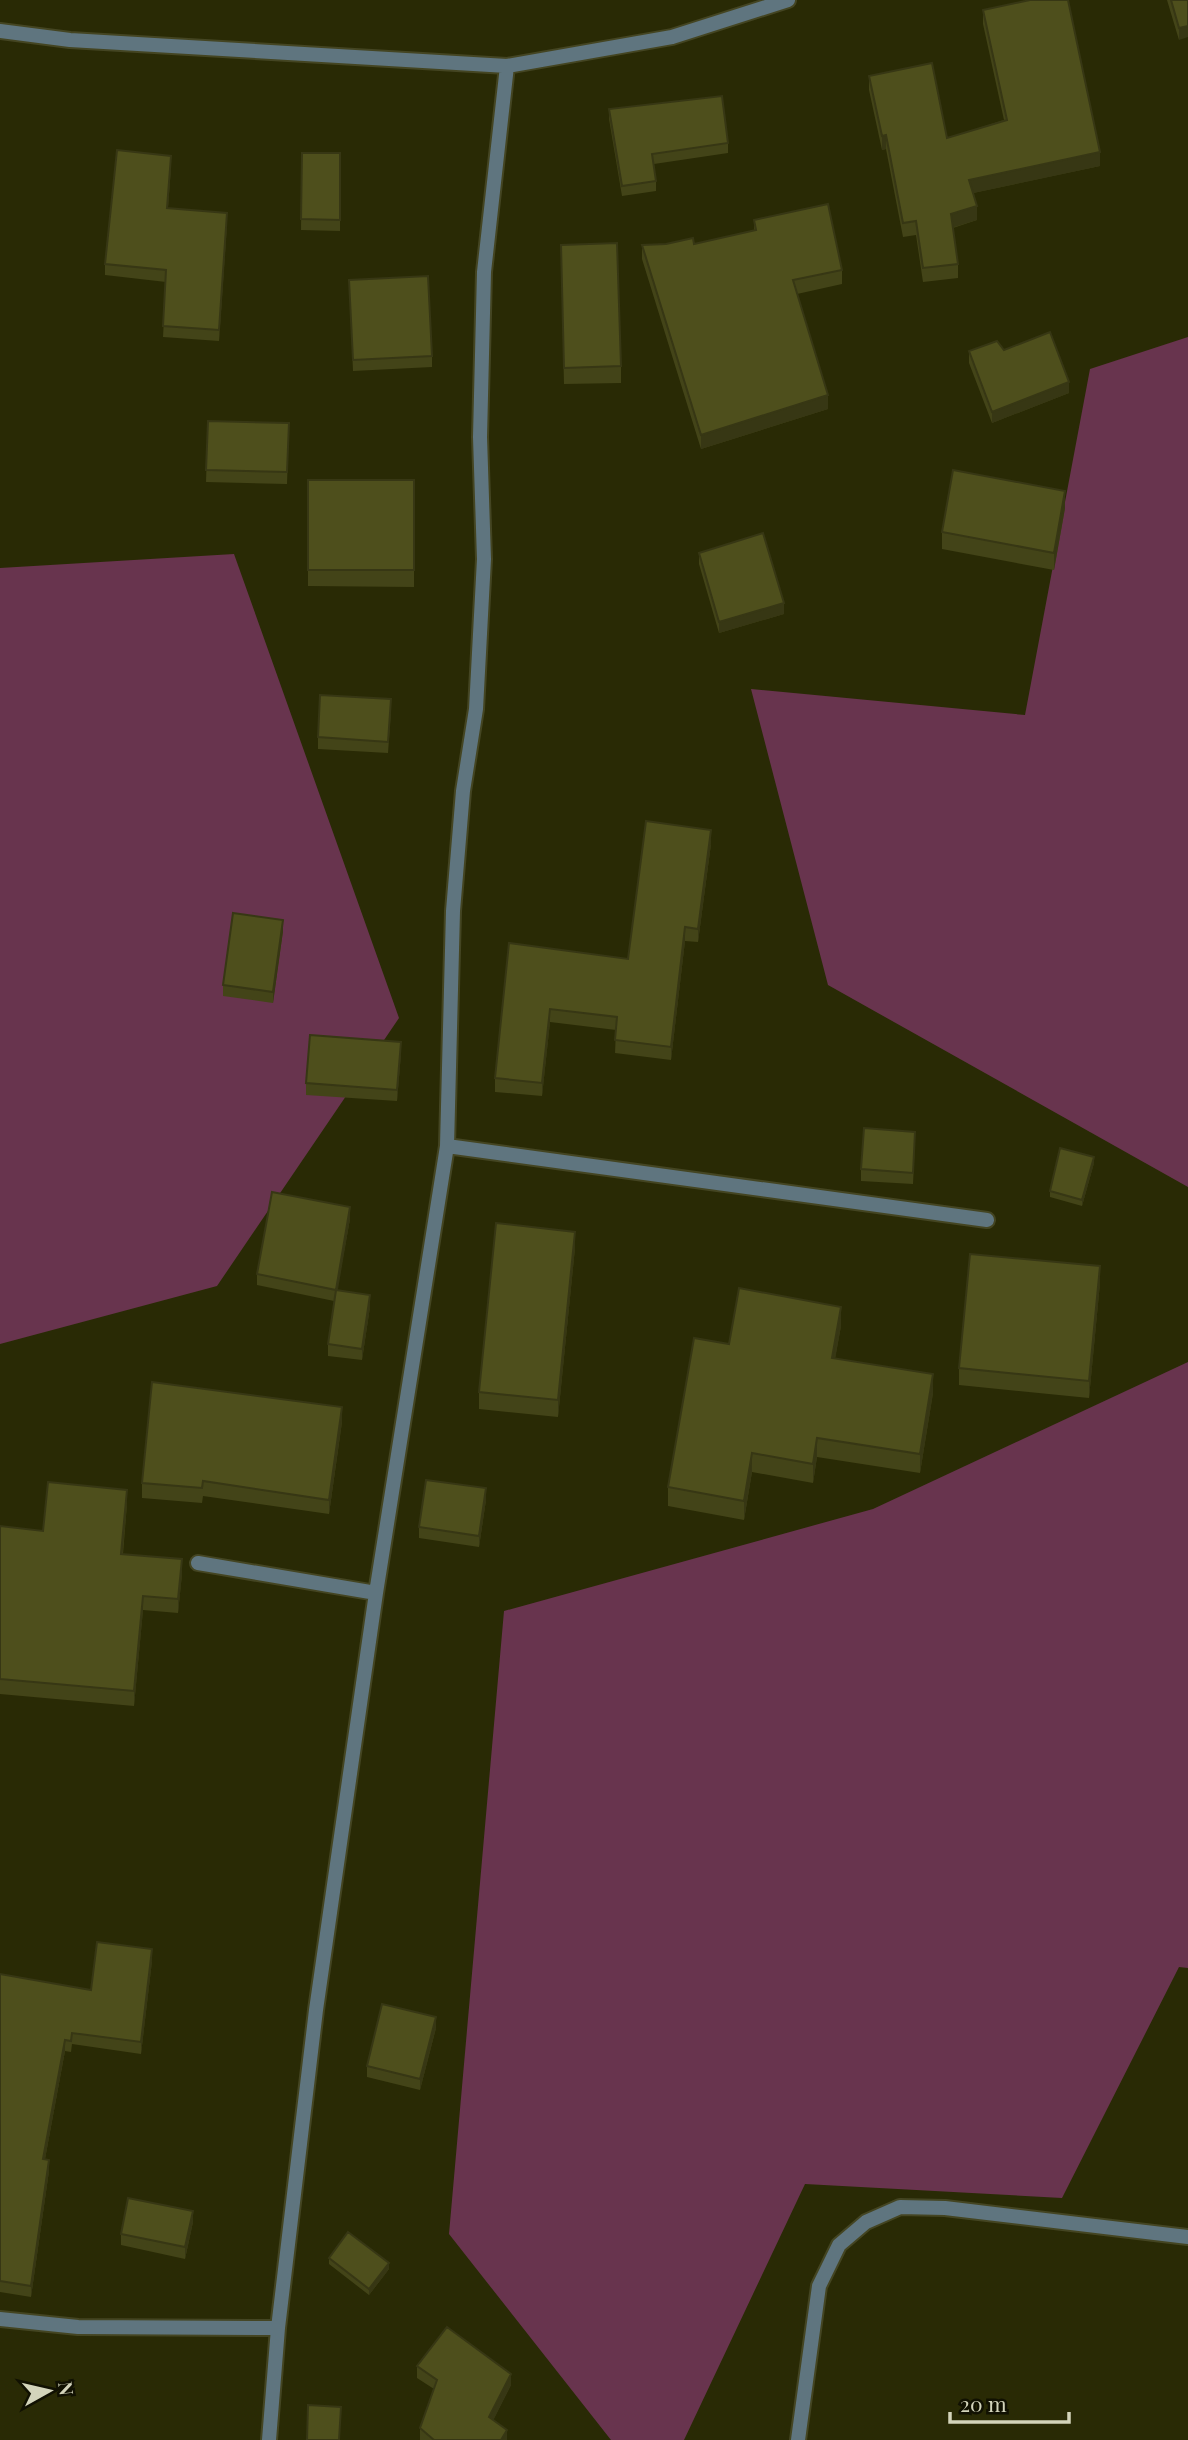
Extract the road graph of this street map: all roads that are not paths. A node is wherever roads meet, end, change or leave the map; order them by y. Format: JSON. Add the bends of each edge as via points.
{"nodes":[{"id":1,"x":788,"y":0,"type":"edge"},
{"id":2,"x":0,"y":31,"type":"edge"},
{"id":3,"x":507,"y":66,"type":"junction"},
{"id":4,"x":447,"y":1146,"type":"junction"},
{"id":5,"x":987,"y":1220,"type":"dead end"},
{"id":6,"x":198,"y":1563,"type":"dead end"},
{"id":7,"x":376,"y":1593,"type":"junction"},
{"id":8,"x":1188,"y":2237,"type":"edge"},
{"id":9,"x":0,"y":2319,"type":"edge"},
{"id":10,"x":278,"y":2328,"type":"junction"},
{"id":11,"x":269,"y":2440,"type":"edge"},
{"id":12,"x":798,"y":2440,"type":"edge"}],
"edges":[{"from":1,"to":3,"type":"street","via":[[672,37]]},
{"from":2,"to":3,"type":"street","via":[[70,40]]},
{"from":3,"to":4,"type":"street","via":[[484,272],[480,438],[484,559],[476,709],[463,791],[453,911]]},
{"from":4,"to":5,"type":"street"},
{"from":4,"to":7,"type":"street"},
{"from":6,"to":7,"type":"street"},
{"from":7,"to":10,"type":"street","via":[[316,2010]]},
{"from":8,"to":12,"type":"street","via":[[945,2208],[900,2207],[866,2222],[839,2245],[819,2286]]},
{"from":9,"to":10,"type":"street","via":[[78,2327]]},
{"from":10,"to":11,"type":"street"}]}
